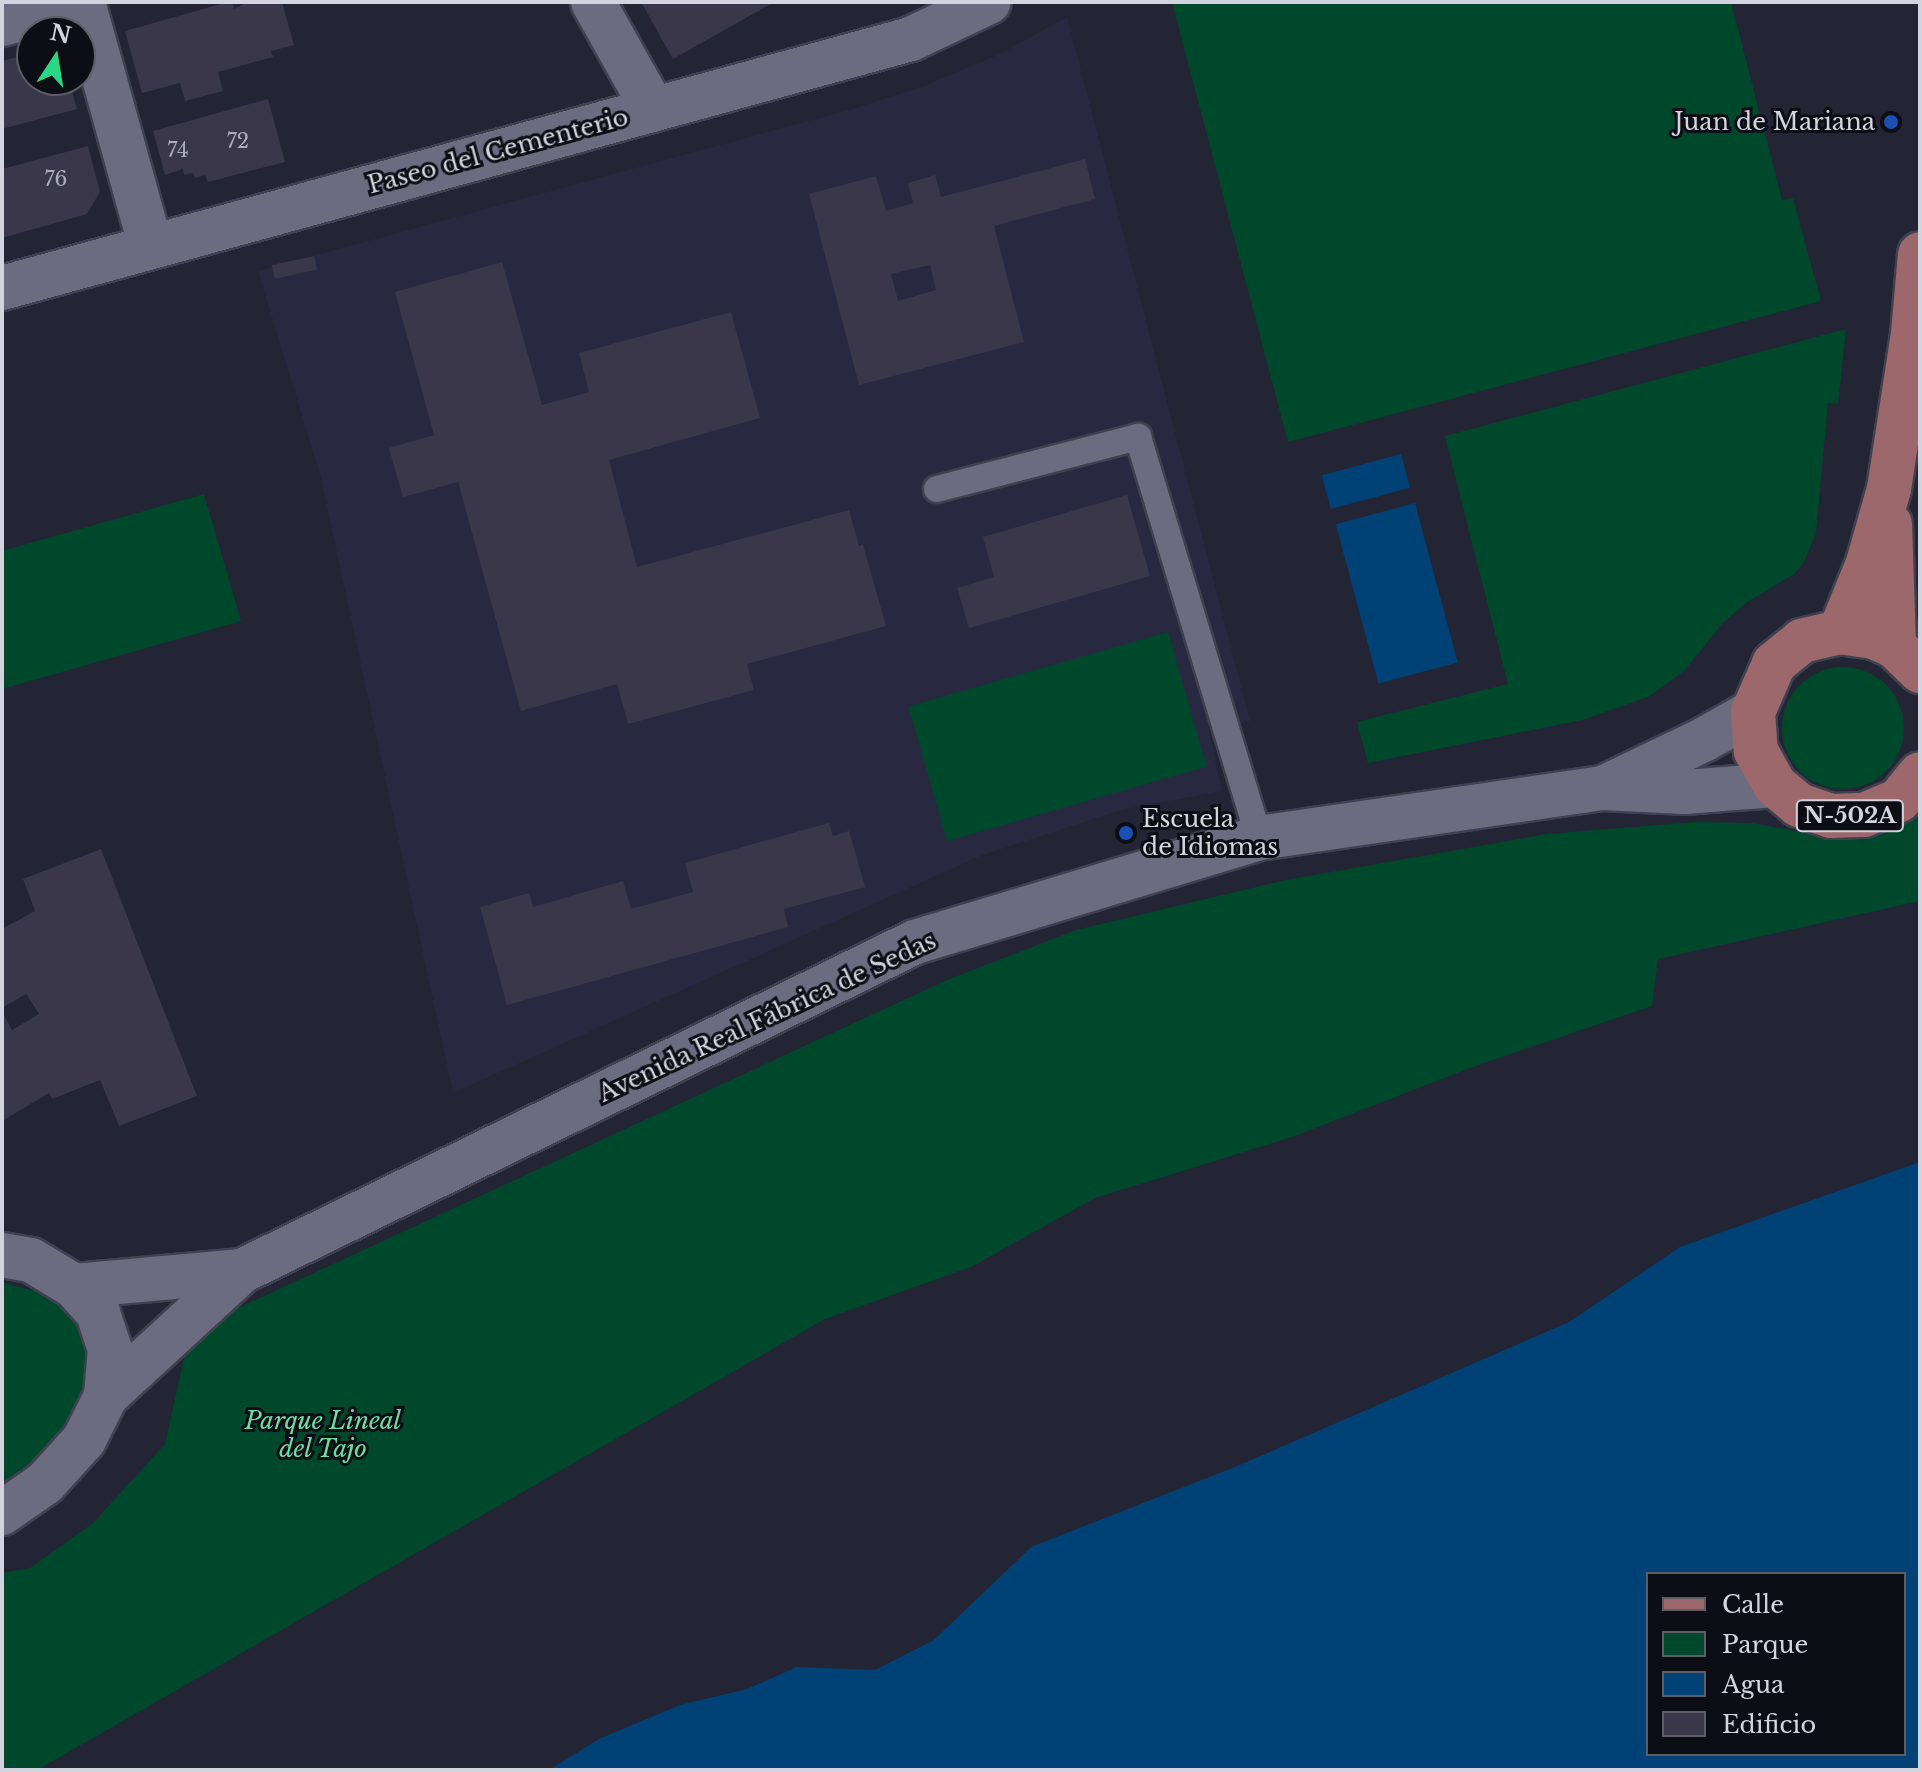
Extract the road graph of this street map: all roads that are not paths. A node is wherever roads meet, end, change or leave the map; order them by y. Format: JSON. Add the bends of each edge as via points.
{"nodes":[{"id":1,"x":83,"y":2,"type":"edge"},
{"id":2,"x":593,"y":2,"type":"edge"},
{"id":3,"x":989,"y":2,"type":"edge"},
{"id":4,"x":2,"y":24,"type":"edge"},
{"id":5,"x":653,"y":109,"type":"junction"},
{"id":6,"x":151,"y":247,"type":"junction"},
{"id":7,"x":1920,"y":254,"type":"edge"},
{"id":8,"x":2,"y":288,"type":"edge"},
{"id":9,"x":1901,"y":472,"type":"edge"},
{"id":10,"x":937,"y":489,"type":"dead end"},
{"id":11,"x":1840,"y":632,"type":"junction"},
{"id":12,"x":1907,"y":659,"type":"edge"},
{"id":13,"x":1753,"y":712,"type":"junction"},
{"id":14,"x":1920,"y":774,"type":"edge"},
{"id":15,"x":1775,"y":785,"type":"junction"},
{"id":16,"x":1602,"y":788,"type":"junction"},
{"id":17,"x":1259,"y":838,"type":"junction"},
{"id":18,"x":2,"y":1255,"type":"edge"},
{"id":19,"x":242,"y":1271,"type":"junction"},
{"id":20,"x":74,"y":1286,"type":"junction"},
{"id":21,"x":106,"y":1396,"type":"junction"},
{"id":22,"x":2,"y":1513,"type":"edge"}],
"edges":[{"from":1,"to":4,"type":"street"},
{"from":1,"to":6,"type":"street"},
{"from":2,"to":5,"type":"street"},
{"from":3,"to":5,"type":"street","name":"Paseo del Cementerio","via":[[911,39]]},
{"from":5,"to":6,"type":"street","name":"Paseo del Cementerio"},
{"from":6,"to":8,"type":"street","name":"Paseo del Cementerio"},
{"from":7,"to":9,"type":"main road","number":"N-502A"},
{"from":9,"to":11,"type":"main road","number":"N-502A"},
{"from":9,"to":12,"type":"main road","number":"N-502A"},
{"from":10,"to":17,"type":"lane","via":[[1138,437]]},
{"from":11,"to":12,"type":"main road","number":"N-502A","via":[[1874,637]]},
{"from":11,"to":13,"type":"main road","number":"N-502A","via":[[1802,641],[1774,664]]},
{"from":13,"to":15,"type":"main road","number":"N-502A","via":[[1756,751]]},
{"from":13,"to":16,"type":"street","name":"Avenida Real Fábrica de Sedas"},
{"from":14,"to":15,"type":"main road","number":"N-502A","via":[[1899,800],[1864,815],[1831,816],[1799,805]]},
{"from":15,"to":16,"type":"street","name":"Avenida Real Fábrica de Sedas","via":[[1685,792]]},
{"from":16,"to":17,"type":"street","name":"Avenida Real Fábrica de Sedas"},
{"from":17,"to":19,"type":"street","name":"Avenida Real Fábrica de Sedas","via":[[915,942]]},
{"from":18,"to":20,"type":"street","name":"Avenida Real Fábrica de Sedas","via":[[31,1260]]},
{"from":19,"to":20,"type":"street","name":"Avenida Real Fábrica de Sedas"},
{"from":19,"to":21,"type":"street","name":"Avenida Real Fábrica de Sedas"},
{"from":20,"to":21,"type":"street","name":"Avenida Real Fábrica de Sedas","via":[[98,1313],[110,1349]]},
{"from":21,"to":22,"type":"street","name":"Avenida Real Fábrica de Sedas","via":[[84,1440],[45,1483]]}]}
